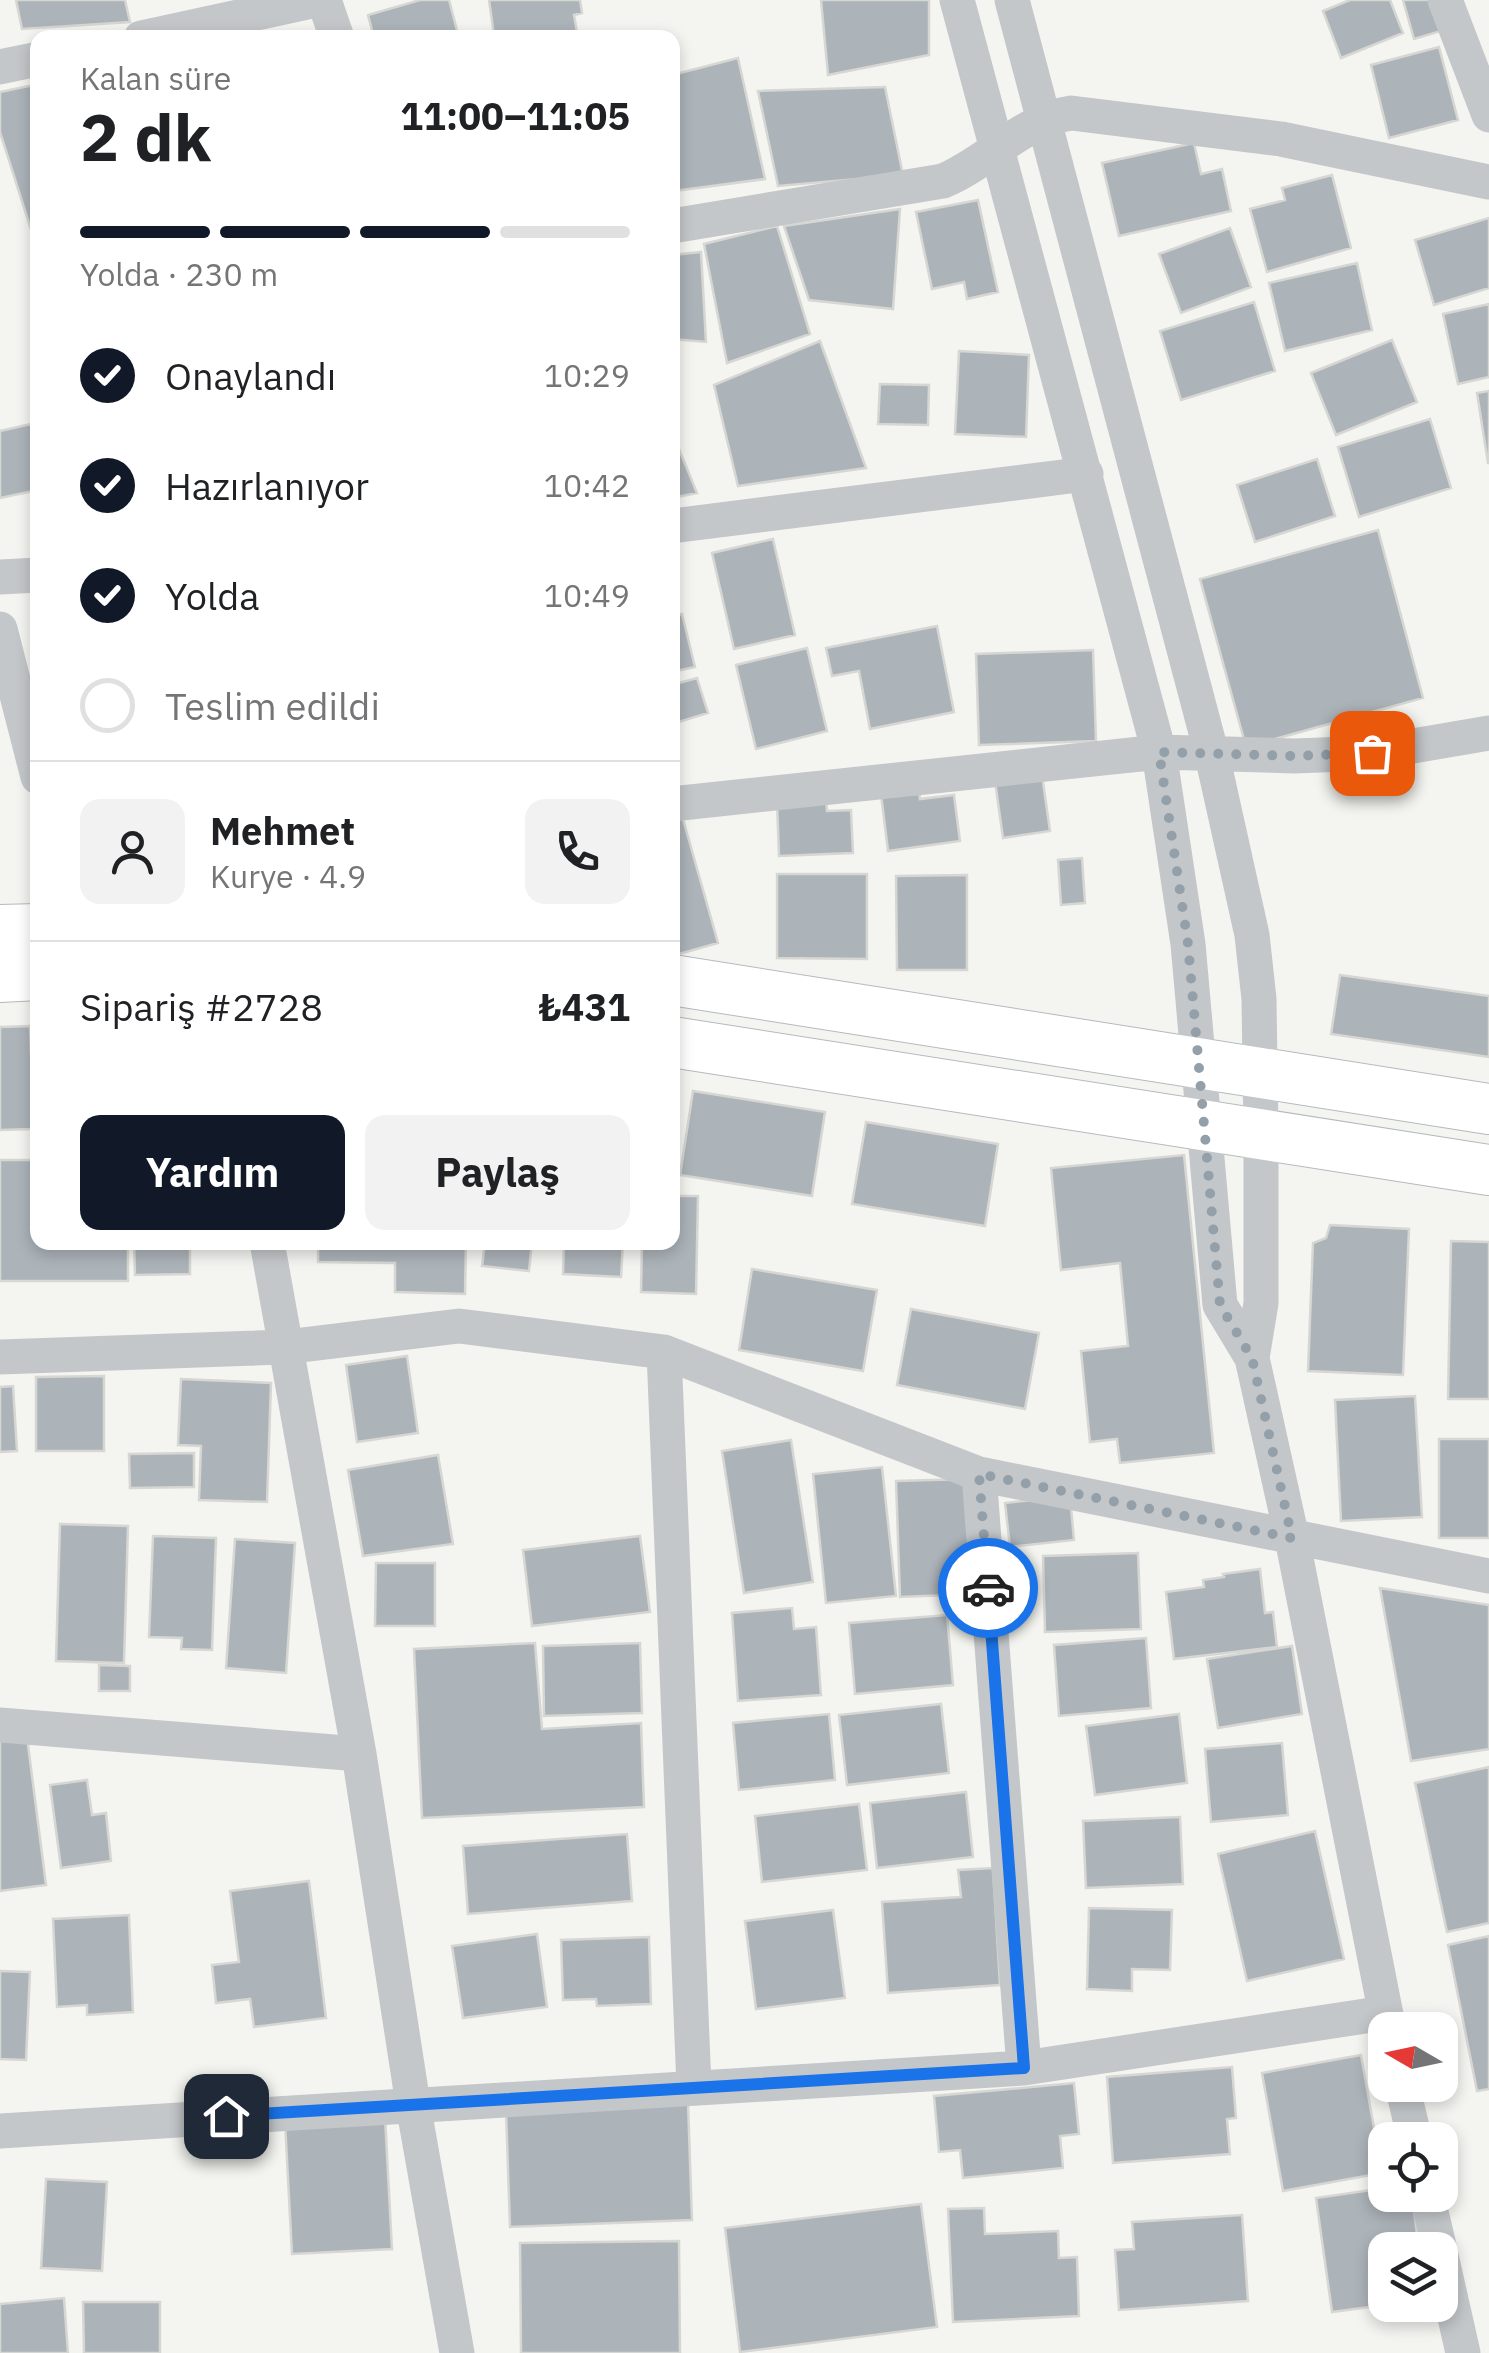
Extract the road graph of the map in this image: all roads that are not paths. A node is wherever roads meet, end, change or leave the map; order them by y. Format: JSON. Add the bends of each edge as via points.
{"nodes":[{"id":1,"x":320,"y":0,"type":"edge"},
{"id":2,"x":957,"y":0,"type":"edge"},
{"id":3,"x":1012,"y":0,"type":"edge"},
{"id":4,"x":1445,"y":0,"type":"edge"},
{"id":5,"x":178,"y":30,"type":"edge"},
{"id":6,"x":333,"y":30,"type":"edge"},
{"id":7,"x":30,"y":61,"type":"edge"},
{"id":8,"x":0,"y":67,"type":"edge"},
{"id":9,"x":1489,"y":115,"type":"edge"},
{"id":10,"x":1043,"y":122,"type":"junction"},
{"id":11,"x":996,"y":150,"type":"junction"},
{"id":12,"x":1489,"y":182,"type":"edge"},
{"id":13,"x":680,"y":225,"type":"edge"},
{"id":14,"x":1086,"y":474,"type":"junction"},
{"id":15,"x":680,"y":525,"type":"edge"},
{"id":16,"x":30,"y":575,"type":"edge"},
{"id":17,"x":0,"y":577,"type":"edge"},
{"id":18,"x":0,"y":628,"type":"edge"},
{"id":19,"x":1489,"y":732,"type":"edge"},
{"id":20,"x":30,"y":746,"type":"edge"},
{"id":21,"x":1159,"y":752,"type":"junction"},
{"id":22,"x":1212,"y":755,"type":"junction"},
{"id":23,"x":680,"y":803,"type":"edge"},
{"id":24,"x":30,"y":929,"type":"edge"},
{"id":25,"x":0,"y":930,"type":"edge"},
{"id":26,"x":30,"y":975,"type":"edge"},
{"id":27,"x":0,"y":977,"type":"edge"},
{"id":28,"x":680,"y":981,"type":"edge"},
{"id":29,"x":680,"y":1043,"type":"edge"},
{"id":30,"x":1201,"y":1064,"type":"junction"},
{"id":31,"x":1260,"y":1071,"type":"junction"},
{"id":32,"x":1489,"y":1109,"type":"edge"},
{"id":33,"x":1204,"y":1125,"type":"junction"},
{"id":34,"x":1262,"y":1134,"type":"junction"},
{"id":35,"x":1489,"y":1170,"type":"edge"},
{"id":36,"x":268,"y":1250,"type":"edge"},
{"id":37,"x":286,"y":1347,"type":"junction"},
{"id":38,"x":664,"y":1352,"type":"junction"},
{"id":39,"x":0,"y":1356,"type":"edge"},
{"id":40,"x":1252,"y":1358,"type":"junction"},
{"id":41,"x":979,"y":1474,"type":"junction"},
{"id":42,"x":1292,"y":1538,"type":"junction"},
{"id":43,"x":1489,"y":1576,"type":"edge"},
{"id":44,"x":0,"y":1725,"type":"edge"},
{"id":45,"x":359,"y":1754,"type":"junction"},
{"id":46,"x":1385,"y":2012,"type":"edge"},
{"id":47,"x":1368,"y":2023,"type":"edge"},
{"id":48,"x":1024,"y":2068,"type":"junction"},
{"id":49,"x":694,"y":2087,"type":"junction"},
{"id":50,"x":413,"y":2104,"type":"junction"},
{"id":51,"x":0,"y":2130,"type":"edge"},
{"id":52,"x":1457,"y":2322,"type":"edge"},
{"id":53,"x":456,"y":2353,"type":"edge"},
{"id":54,"x":1464,"y":2353,"type":"edge"}],
"edges":[{"from":1,"to":5,"type":"street"},
{"from":1,"to":6,"type":"street"},
{"from":2,"to":11,"type":"street"},
{"from":3,"to":10,"type":"street"},
{"from":4,"to":9,"type":"street"},
{"from":7,"to":8,"type":"street"},
{"from":10,"to":11,"type":"street"},
{"from":10,"to":12,"type":"street","via":[[1071,113],[1281,140]]},
{"from":10,"to":22,"type":"street"},
{"from":11,"to":13,"type":"street","via":[[943,180]]},
{"from":11,"to":14,"type":"street"},
{"from":14,"to":15,"type":"street"},
{"from":14,"to":21,"type":"street"},
{"from":16,"to":17,"type":"street"},
{"from":18,"to":20,"type":"street"},
{"from":19,"to":22,"type":"street","via":[[1372,753]]},
{"from":21,"to":22,"type":"street"},
{"from":21,"to":23,"type":"street"},
{"from":21,"to":30,"type":"street"},
{"from":22,"to":31,"type":"street","via":[[1252,935]]},
{"from":24,"to":25,"type":"main road"},
{"from":26,"to":27,"type":"main road"},
{"from":28,"to":30,"type":"main road"},
{"from":29,"to":33,"type":"main road"},
{"from":30,"to":31,"type":"main road"},
{"from":30,"to":33,"type":"street"},
{"from":31,"to":32,"type":"main road"},
{"from":31,"to":34,"type":"street"},
{"from":33,"to":34,"type":"main road"},
{"from":33,"to":40,"type":"street","via":[[1220,1305]]},
{"from":34,"to":35,"type":"main road"},
{"from":34,"to":40,"type":"street","via":[[1261,1303]]},
{"from":36,"to":37,"type":"street"},
{"from":37,"to":38,"type":"street","via":[[458,1326]]},
{"from":37,"to":39,"type":"street"},
{"from":37,"to":45,"type":"street"},
{"from":38,"to":41,"type":"street"},
{"from":38,"to":49,"type":"street"},
{"from":40,"to":42,"type":"street"},
{"from":41,"to":42,"type":"street"},
{"from":41,"to":48,"type":"street"},
{"from":42,"to":43,"type":"street"},
{"from":42,"to":46,"type":"street"},
{"from":44,"to":45,"type":"street"},
{"from":45,"to":50,"type":"street"},
{"from":47,"to":48,"type":"street"},
{"from":48,"to":49,"type":"street"},
{"from":49,"to":50,"type":"street"},
{"from":50,"to":51,"type":"street"},
{"from":50,"to":53,"type":"street"},
{"from":52,"to":54,"type":"street"}]}
